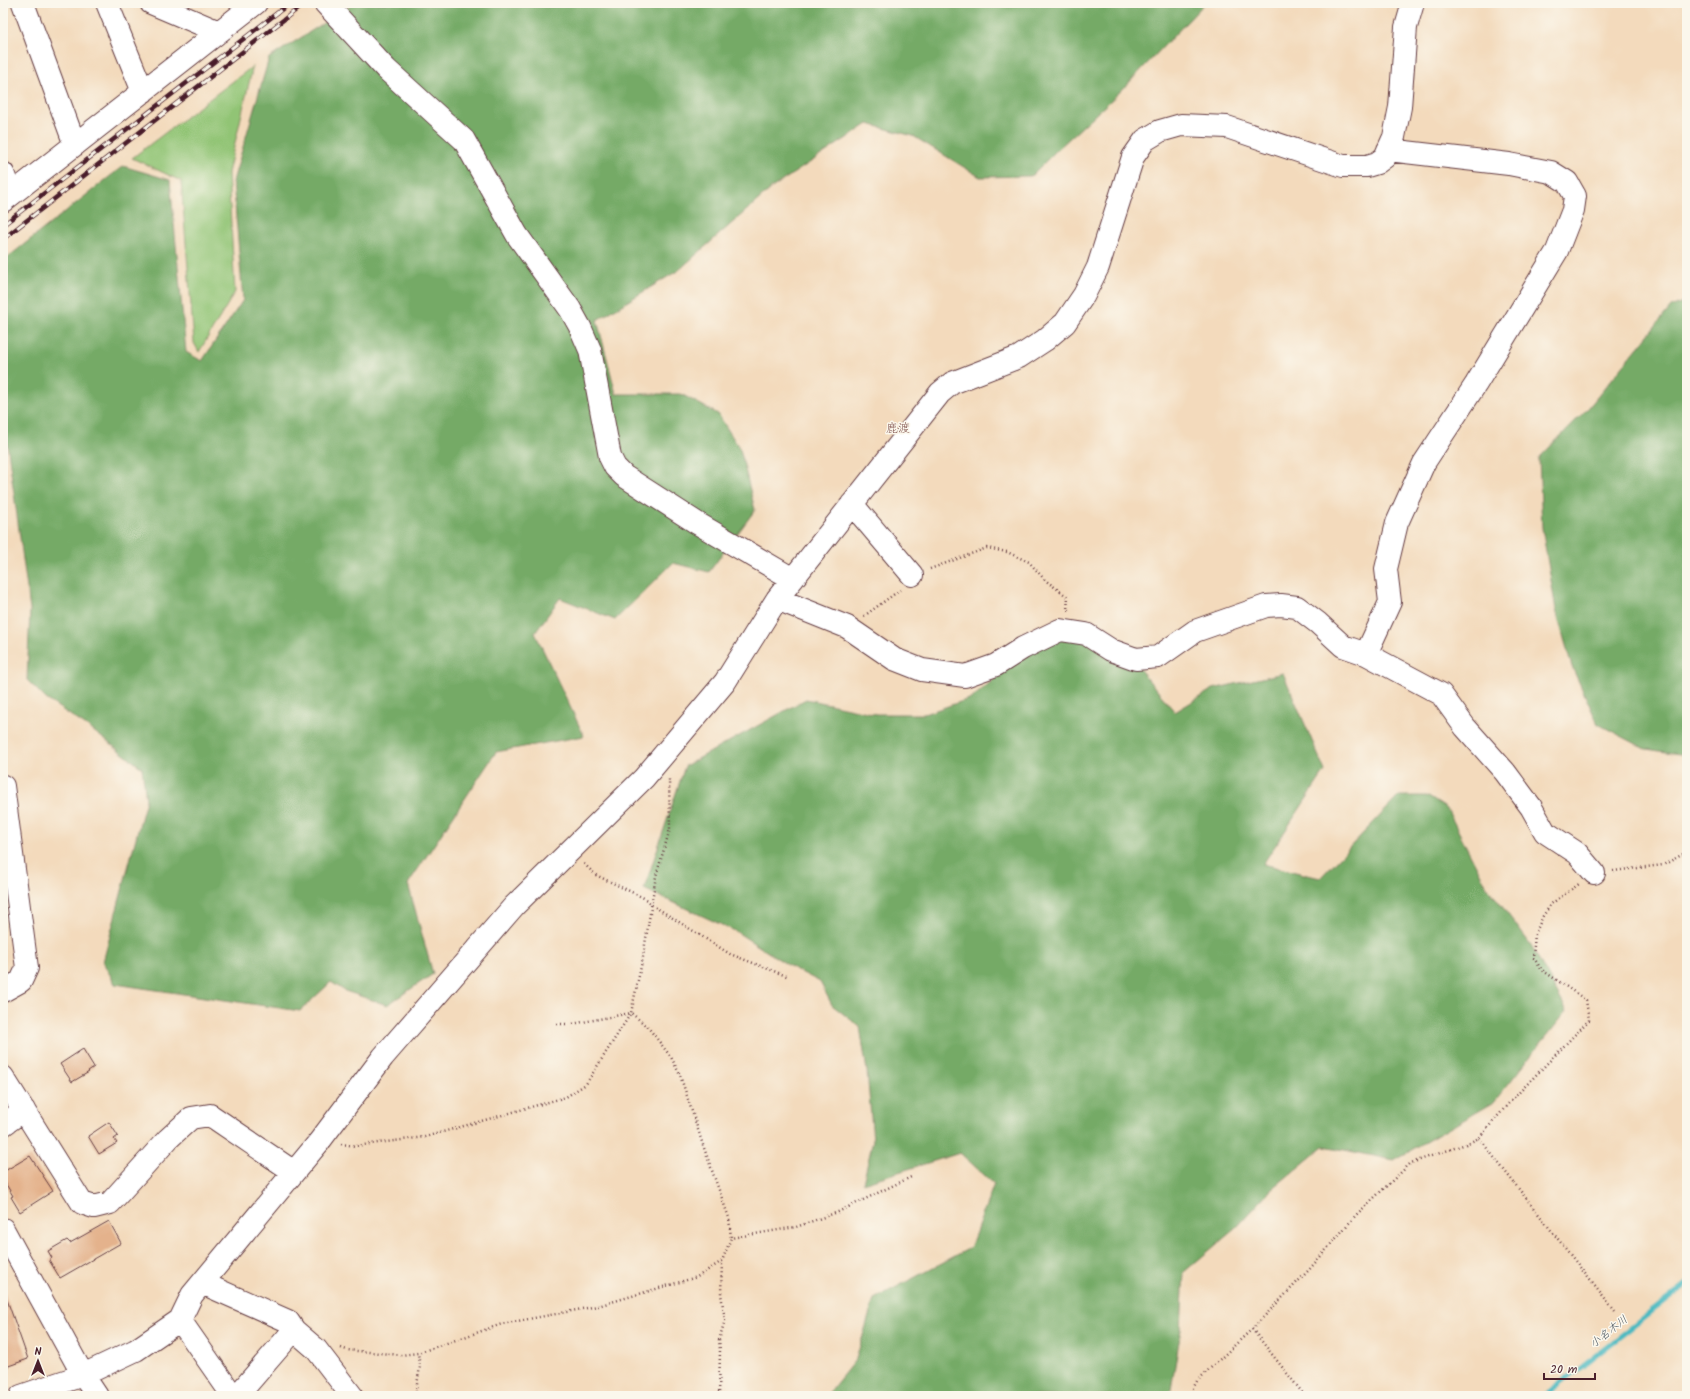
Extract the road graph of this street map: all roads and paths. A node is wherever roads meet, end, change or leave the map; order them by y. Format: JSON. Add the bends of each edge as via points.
{"nodes":[{"id":1,"x":23,"y":3,"type":"edge"},
{"id":2,"x":107,"y":3,"type":"edge"},
{"id":3,"x":151,"y":3,"type":"edge"},
{"id":4,"x":256,"y":3,"type":"edge"},
{"id":5,"x":325,"y":3,"type":"edge"},
{"id":6,"x":1413,"y":3,"type":"edge"},
{"id":7,"x":219,"y":32,"type":"junction"},
{"id":8,"x":143,"y":92,"type":"junction"},
{"id":9,"x":75,"y":145,"type":"junction"},
{"id":10,"x":1388,"y":150,"type":"junction"},
{"id":11,"x":3,"y":173,"type":"edge"},
{"id":12,"x":7,"y":198,"type":"edge"},
{"id":13,"x":852,"y":504,"type":"junction"},
{"id":14,"x":912,"y":575,"type":"junction"},
{"id":15,"x":793,"y":579,"type":"junction"},
{"id":16,"x":777,"y":599,"type":"junction"},
{"id":17,"x":1074,"y":613,"type":"dead end"},
{"id":18,"x":847,"y":627,"type":"junction"},
{"id":19,"x":1366,"y":654,"type":"junction"},
{"id":20,"x":668,"y":750,"type":"junction"},
{"id":21,"x":3,"y":786,"type":"edge"},
{"id":22,"x":574,"y":849,"type":"junction"},
{"id":23,"x":1687,"y":852,"type":"edge"},
{"id":24,"x":1594,"y":873,"type":"junction"},
{"id":25,"x":652,"y":905,"type":"junction"},
{"id":26,"x":789,"y":977,"type":"dead end"},
{"id":27,"x":3,"y":991,"type":"edge"},
{"id":28,"x":631,"y":1013,"type":"junction"},
{"id":29,"x":557,"y":1024,"type":"dead end"},
{"id":30,"x":3,"y":1077,"type":"edge"},
{"id":31,"x":24,"y":1110,"type":"junction"},
{"id":32,"x":3,"y":1125,"type":"edge"},
{"id":33,"x":1479,"y":1138,"type":"junction"},
{"id":34,"x":319,"y":1142,"type":"junction"},
{"id":35,"x":294,"y":1172,"type":"junction"},
{"id":36,"x":911,"y":1177,"type":"dead end"},
{"id":37,"x":3,"y":1229,"type":"edge"},
{"id":38,"x":731,"y":1238,"type":"junction"},
{"id":39,"x":722,"y":1261,"type":"junction"},
{"id":40,"x":202,"y":1283,"type":"junction"},
{"id":41,"x":1615,"y":1312,"type":"dead end"},
{"id":42,"x":180,"y":1320,"type":"junction"},
{"id":43,"x":1252,"y":1329,"type":"junction"},
{"id":44,"x":294,"y":1330,"type":"junction"},
{"id":45,"x":334,"y":1346,"type":"dead end"},
{"id":46,"x":418,"y":1353,"type":"junction"},
{"id":47,"x":83,"y":1375,"type":"junction"},
{"id":48,"x":21,"y":1396,"type":"edge"},
{"id":49,"x":97,"y":1396,"type":"edge"},
{"id":50,"x":233,"y":1396,"type":"edge"},
{"id":51,"x":238,"y":1396,"type":"edge"},
{"id":52,"x":352,"y":1396,"type":"edge"},
{"id":53,"x":416,"y":1396,"type":"edge"},
{"id":54,"x":719,"y":1396,"type":"edge"},
{"id":55,"x":1189,"y":1396,"type":"edge"},
{"id":56,"x":1305,"y":1396,"type":"edge"}],
"edges":[{"from":1,"to":9,"type":"street"},
{"from":2,"to":8,"type":"street"},
{"from":3,"to":7,"type":"street"},
{"from":4,"to":7,"type":"street"},
{"from":5,"to":15,"type":"street","via":[[386,69],[464,140],[518,235],[570,309],[590,350],[610,457],[615,467],[624,476],[697,523]]},
{"from":6,"to":10,"type":"street","via":[[1406,27],[1400,107],[1394,137]]},
{"from":7,"to":8,"type":"street"},
{"from":8,"to":9,"type":"street"},
{"from":9,"to":12,"type":"street"},
{"from":10,"to":13,"type":"street","via":[[1385,157],[1377,163],[1367,166],[1343,166],[1227,127],[1181,125],[1160,131],[1145,140],[1133,157],[1098,267],[1084,295],[1065,323],[1019,357],[952,383],[940,393]]},
{"from":10,"to":19,"type":"street","via":[[1509,164],[1551,172],[1567,182],[1575,196],[1573,210],[1557,251],[1421,470],[1397,523],[1386,570],[1390,602]]},
{"from":11,"to":12,"type":"street"},
{"from":13,"to":14,"type":"street"},
{"from":13,"to":15,"type":"street"},
{"from":14,"to":17,"type":"path","via":[[987,548],[1007,552],[1029,562],[1045,580],[1068,597],[1067,610]]},
{"from":14,"to":18,"type":"path","via":[[911,580],[897,593]]},
{"from":15,"to":16,"type":"street"},
{"from":16,"to":18,"type":"street"},
{"from":16,"to":20,"type":"street","via":[[726,682]]},
{"from":18,"to":19,"type":"street","via":[[894,659],[922,670],[965,676],[996,665],[1060,630],[1086,634],[1111,650],[1136,659],[1158,657],[1195,631],[1266,606],[1281,605],[1297,607],[1343,646]]},
{"from":19,"to":24,"type":"street","via":[[1441,694],[1505,772],[1531,807],[1545,832],[1577,853]]},
{"from":20,"to":22,"type":"street"},
{"from":20,"to":25,"type":"path","via":[[670,829],[656,876]]},
{"from":21,"to":27,"type":"street","via":[[27,968],[21,981]]},
{"from":22,"to":25,"type":"path","via":[[578,859],[596,875],[648,900]]},
{"from":22,"to":34,"type":"street","via":[[514,906],[388,1051]]},
{"from":23,"to":24,"type":"path","via":[[1663,865]]},
{"from":24,"to":33,"type":"path","via":[[1551,904],[1534,934],[1533,957],[1542,970],[1586,1000],[1589,1020]]},
{"from":25,"to":26,"type":"path","via":[[730,954]]},
{"from":25,"to":28,"type":"path"},
{"from":28,"to":29,"type":"path","via":[[572,1024]]},
{"from":28,"to":34,"type":"path","via":[[586,1084],[566,1097],[425,1137],[355,1146]]},
{"from":28,"to":38,"type":"path","via":[[646,1026],[671,1057],[680,1075],[729,1218]]},
{"from":30,"to":31,"type":"street"},
{"from":31,"to":32,"type":"street"},
{"from":31,"to":35,"type":"street","via":[[82,1203],[94,1207],[110,1203],[168,1139],[191,1118],[210,1115]]},
{"from":33,"to":41,"type":"path"},
{"from":33,"to":43,"type":"path","via":[[1411,1163],[1356,1215],[1308,1272]]},
{"from":34,"to":35,"type":"street"},
{"from":35,"to":40,"type":"street"},
{"from":36,"to":38,"type":"path","via":[[838,1212],[796,1227]]},
{"from":37,"to":47,"type":"street"},
{"from":38,"to":39,"type":"path"},
{"from":39,"to":46,"type":"path","via":[[697,1277],[598,1306],[502,1324]]},
{"from":39,"to":54,"type":"path","via":[[721,1294],[725,1320],[719,1340]]},
{"from":40,"to":42,"type":"street","via":[[192,1295]]},
{"from":40,"to":44,"type":"street","via":[[288,1321]]},
{"from":42,"to":47,"type":"street","via":[[136,1350]]},
{"from":42,"to":50,"type":"street"},
{"from":43,"to":55,"type":"path","via":[[1197,1381]]},
{"from":43,"to":56,"type":"path"},
{"from":44,"to":51,"type":"street"},
{"from":44,"to":52,"type":"street","via":[[316,1349]]},
{"from":45,"to":46,"type":"path","via":[[347,1350],[401,1355]]},
{"from":46,"to":53,"type":"path","via":[[420,1367]]},
{"from":47,"to":48,"type":"street"},
{"from":47,"to":49,"type":"street"}]}
